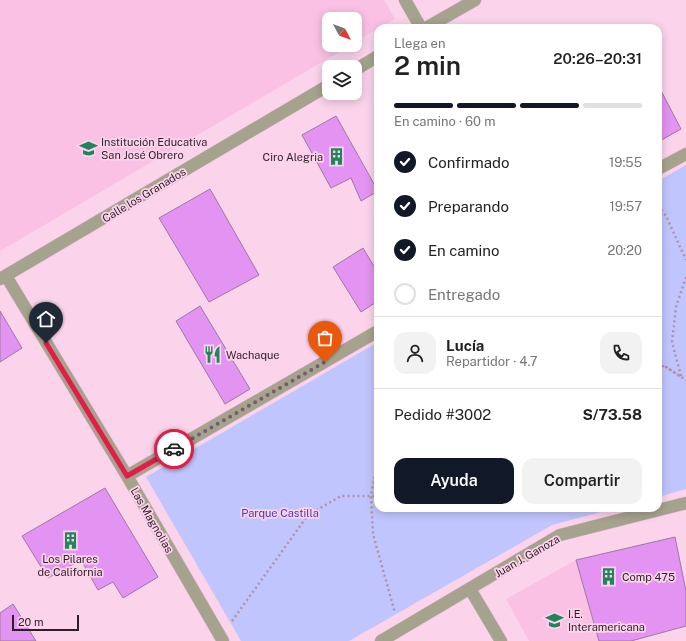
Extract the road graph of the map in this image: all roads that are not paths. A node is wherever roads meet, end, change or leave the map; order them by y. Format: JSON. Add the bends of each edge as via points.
{"nodes":[{"id":1,"x":405,"y":0,"type":"edge"},
{"id":2,"x":475,"y":0,"type":"edge"},
{"id":3,"x":419,"y":24,"type":"edge"},
{"id":4,"x":433,"y":24,"type":"edge"},
{"id":5,"x":374,"y":58,"type":"edge"},
{"id":6,"x":362,"y":66,"type":"edge"},
{"id":7,"x":322,"y":89,"type":"edge"},
{"id":8,"x":686,"y":154,"type":"edge"},
{"id":9,"x":662,"y":167,"type":"edge"},
{"id":10,"x":3,"y":278,"type":"edge"},
{"id":11,"x":374,"y":334,"type":"edge"},
{"id":12,"x":127,"y":476,"type":"junction"},
{"id":13,"x":686,"y":502,"type":"edge"},
{"id":14,"x":662,"y":508,"type":"edge"},
{"id":15,"x":649,"y":512,"type":"edge"},
{"id":16,"x":470,"y":589,"type":"junction"},
{"id":17,"x":222,"y":639,"type":"edge"},
{"id":18,"x":381,"y":641,"type":"edge"},
{"id":19,"x":501,"y":641,"type":"edge"}],
"edges":[{"from":1,"to":3,"type":"street"},
{"from":2,"to":4,"type":"street"},
{"from":5,"to":6,"type":"street"},
{"from":7,"to":10,"type":"street","name":"Calle los Granados"},
{"from":8,"to":9,"type":"street"},
{"from":10,"to":12,"type":"street","name":"Las Magnolias"},
{"from":11,"to":12,"type":"street"},
{"from":12,"to":17,"type":"street","name":"Las Magnolias"},
{"from":13,"to":14,"type":"street","name":"Juan J. Ganoza"},
{"from":15,"to":16,"type":"street","name":"Juan J. Ganoza","via":[[560,536]]},
{"from":16,"to":18,"type":"street","name":"Juan J. Ganoza"},
{"from":16,"to":19,"type":"street"}]}
